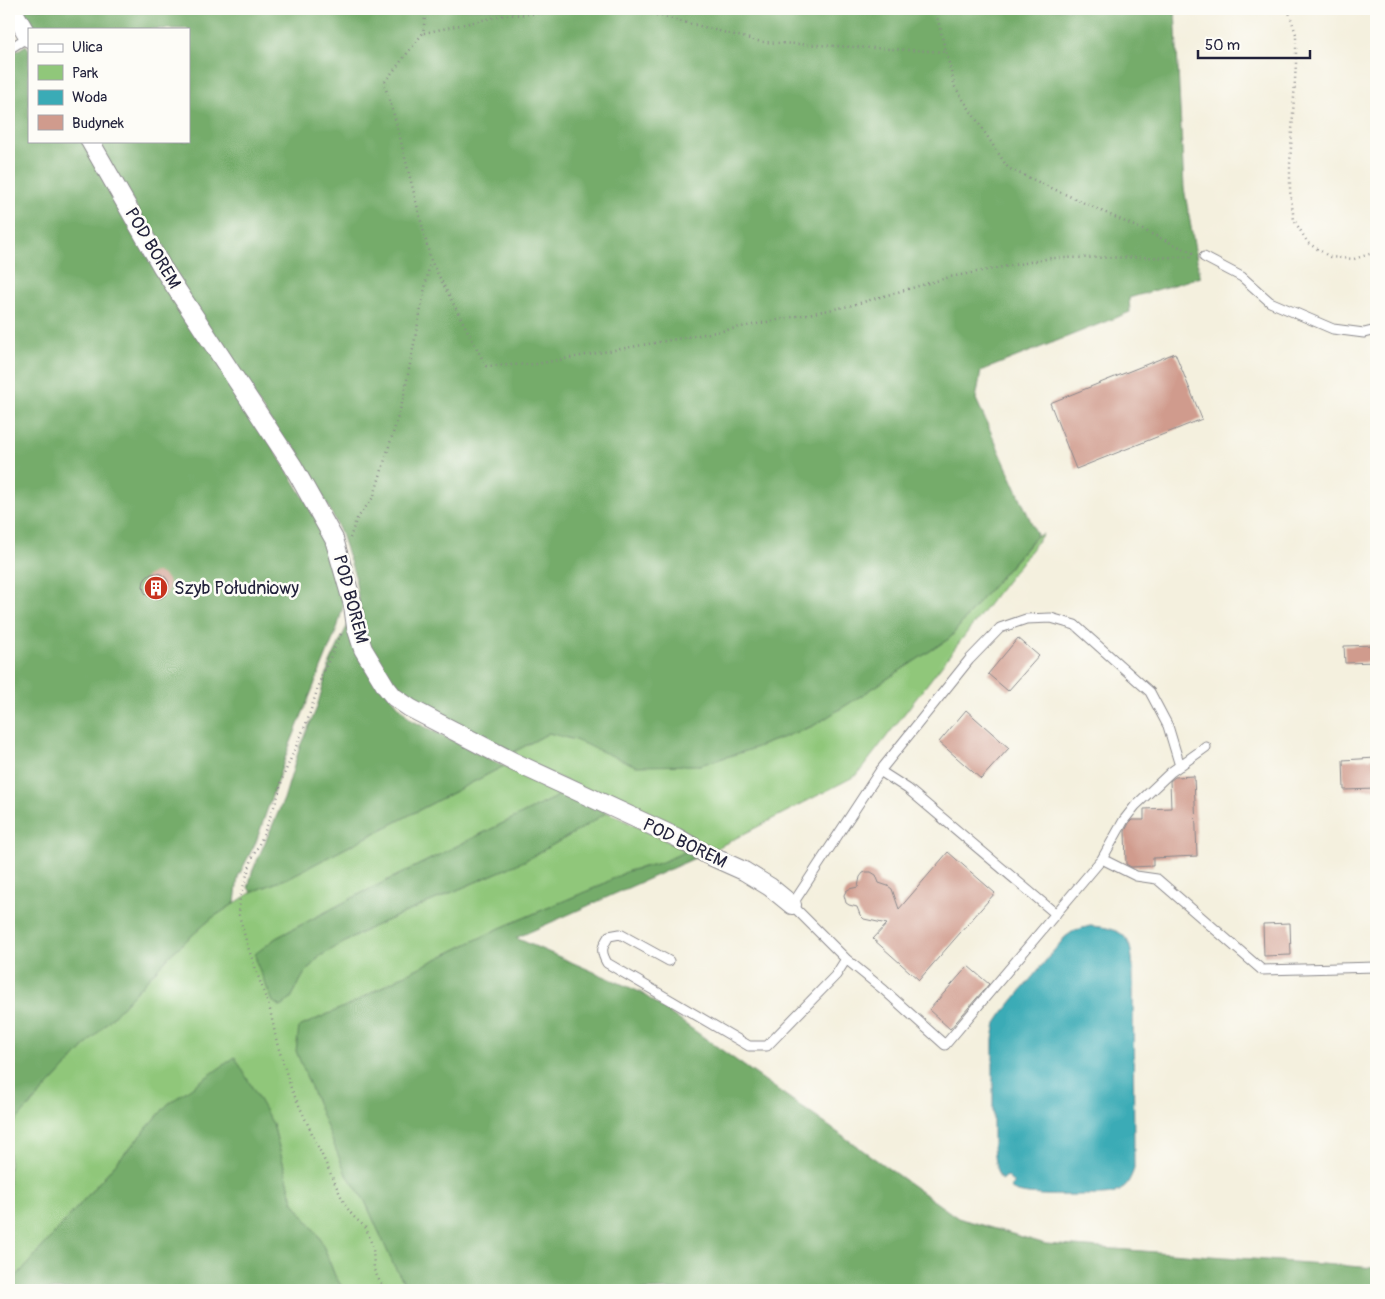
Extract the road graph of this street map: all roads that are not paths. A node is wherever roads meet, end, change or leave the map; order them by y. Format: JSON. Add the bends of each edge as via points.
{"nodes":[{"id":1,"x":12,"y":9,"type":"edge"},
{"id":2,"x":28,"y":36,"type":"edge"},
{"id":3,"x":28,"y":39,"type":"edge"},
{"id":4,"x":9,"y":50,"type":"edge"},
{"id":5,"x":91,"y":142,"type":"edge"},
{"id":6,"x":1204,"y":257,"type":"road end"},
{"id":7,"x":1376,"y":330,"type":"edge"},
{"id":8,"x":1206,"y":748,"type":"dead end"},
{"id":9,"x":1180,"y":766,"type":"junction"},
{"id":10,"x":880,"y":771,"type":"junction"},
{"id":11,"x":1102,"y":859,"type":"junction"},
{"id":12,"x":792,"y":905,"type":"junction"},
{"id":13,"x":1056,"y":914,"type":"junction"},
{"id":14,"x":846,"y":959,"type":"junction"},
{"id":15,"x":668,"y":961,"type":"dead end"},
{"id":16,"x":1376,"y":967,"type":"edge"}],
"edges":[{"from":1,"to":2,"type":"street"},
{"from":3,"to":4,"type":"lane"},
{"from":5,"to":12,"type":"street","name":"POD BOREM","via":[[162,267],[293,466],[334,539],[364,649],[394,697],[514,762],[744,871]]},
{"from":6,"to":7,"type":"lane","via":[[1242,277],[1270,302],[1333,329],[1364,333]]},
{"from":8,"to":9,"type":"lane"},
{"from":9,"to":10,"type":"lane","via":[[1168,726],[1150,692],[1075,625],[1051,618],[1026,619],[1000,628],[969,660]]},
{"from":9,"to":11,"type":"lane","via":[[1135,806]]},
{"from":10,"to":12,"type":"lane"},
{"from":10,"to":13,"type":"lane","via":[[908,789]]},
{"from":11,"to":13,"type":"lane"},
{"from":11,"to":16,"type":"lane","via":[[1136,876],[1157,879],[1262,970]]},
{"from":12,"to":14,"type":"lane"},
{"from":13,"to":14,"type":"lane","via":[[945,1045]]},
{"from":14,"to":15,"type":"lane","via":[[836,975],[767,1046],[749,1046],[607,963],[602,955],[603,945],[609,936],[620,934]]}]}
